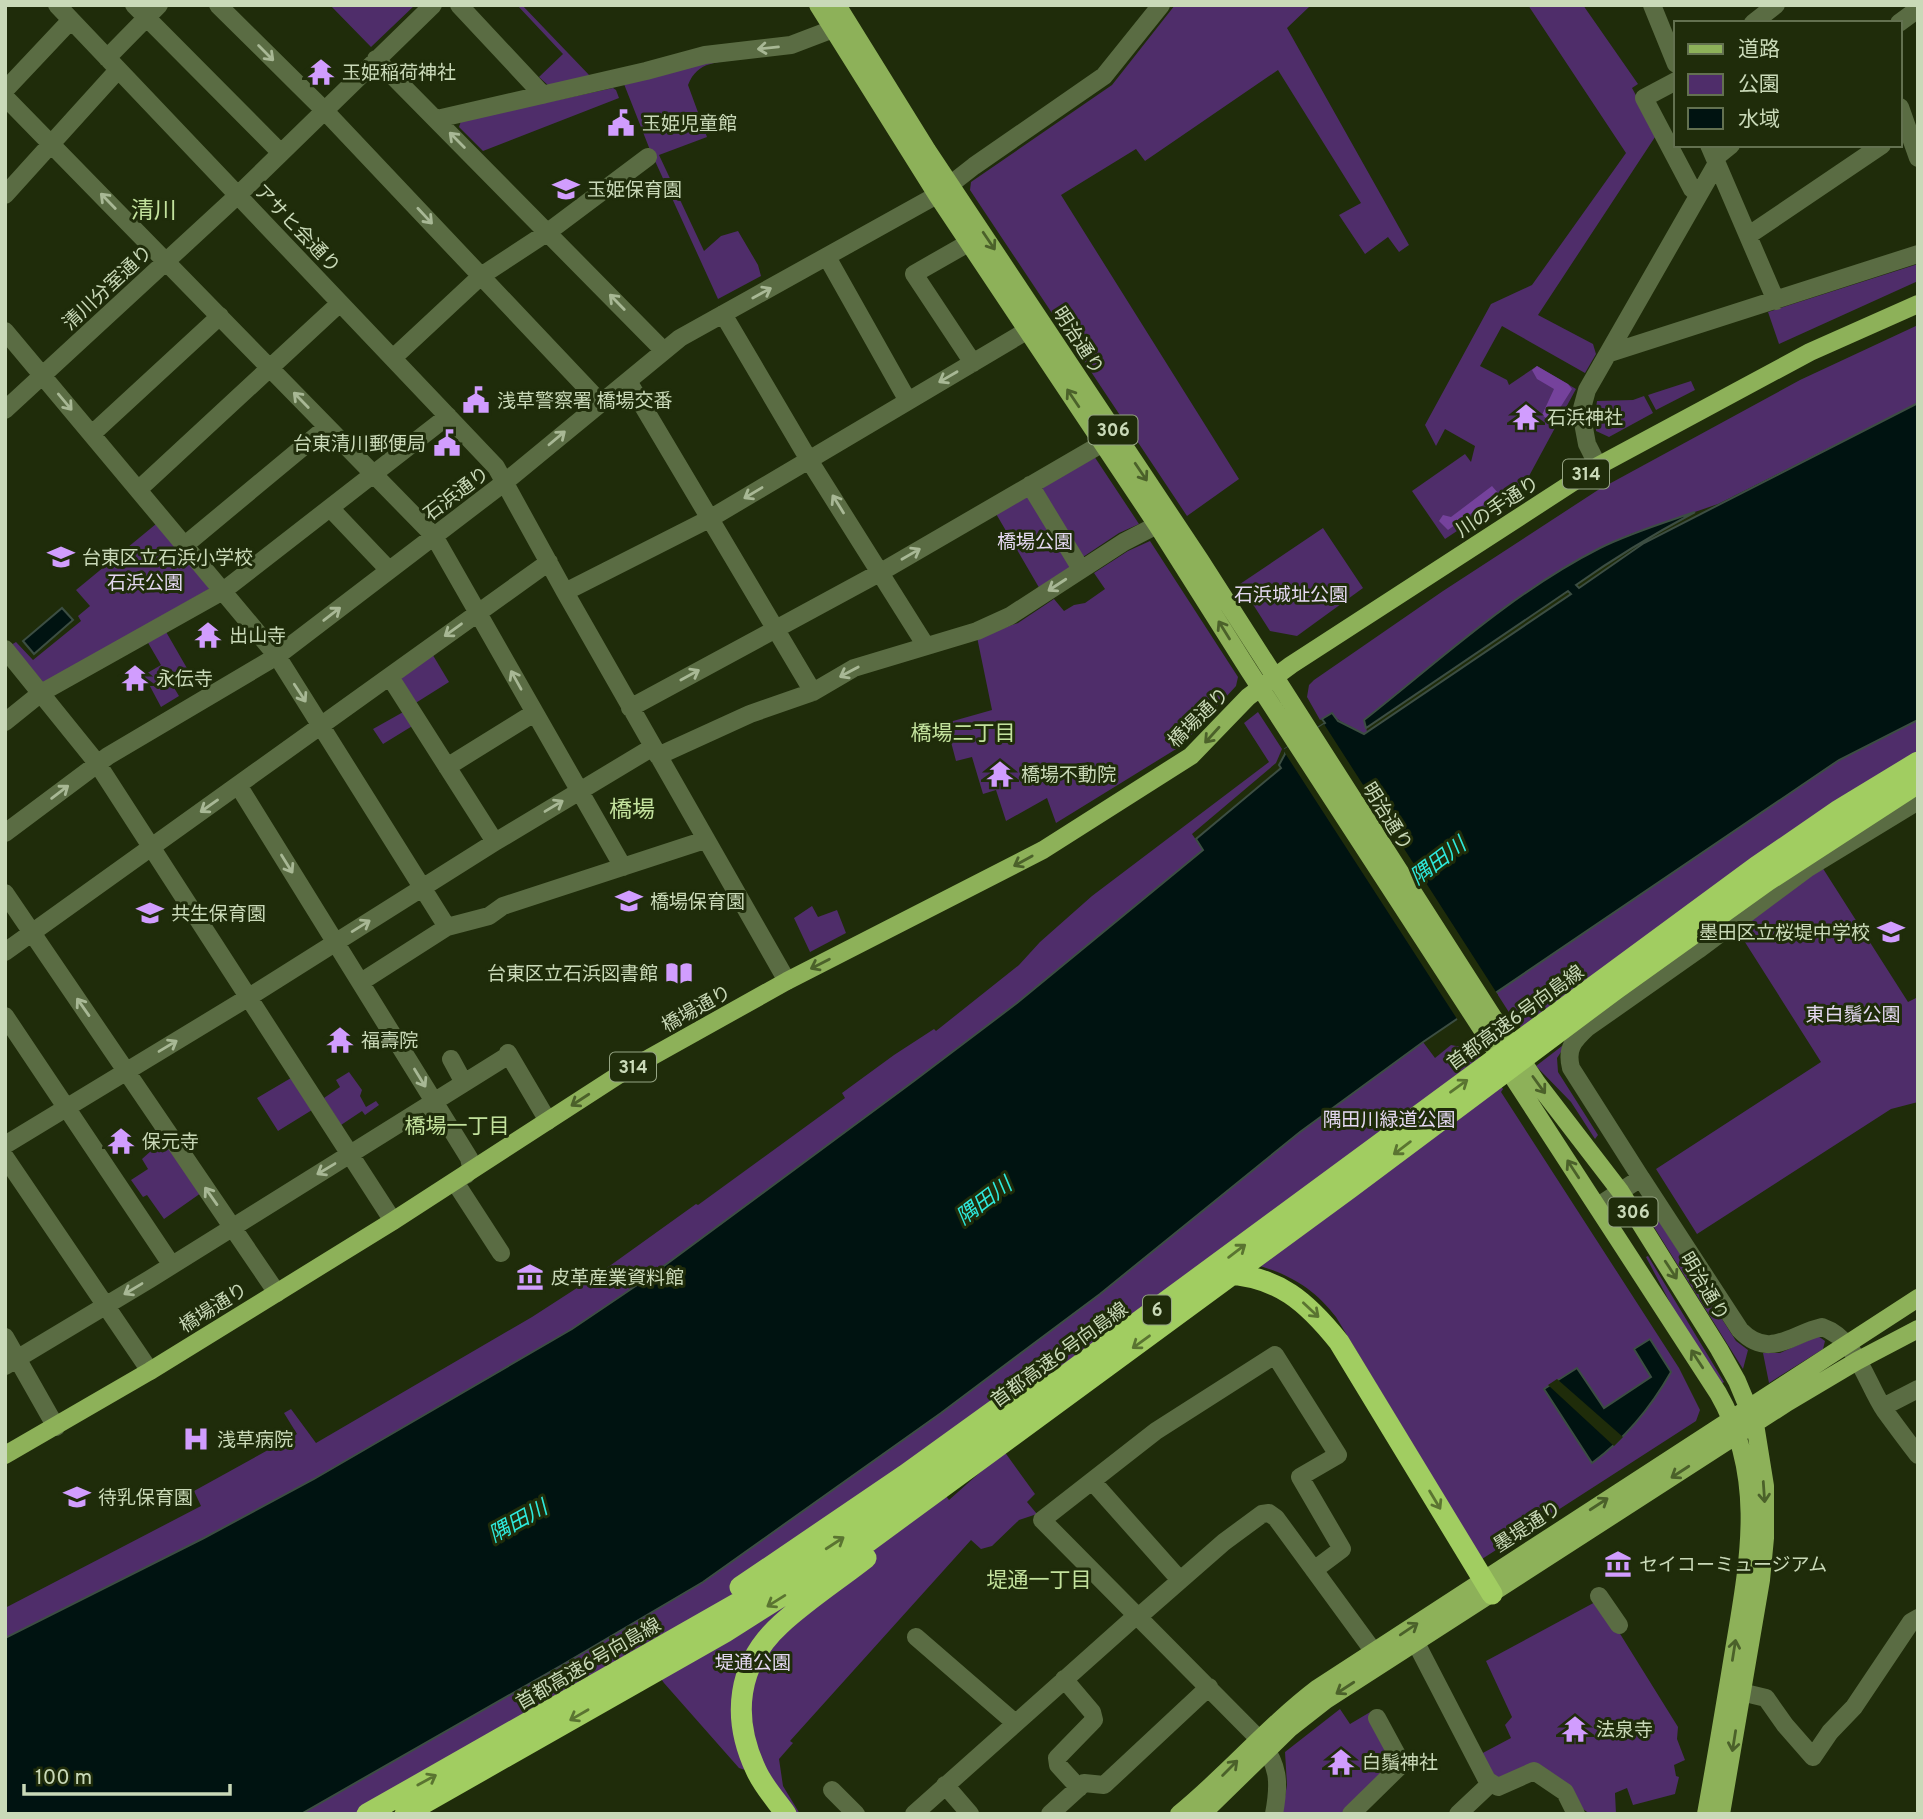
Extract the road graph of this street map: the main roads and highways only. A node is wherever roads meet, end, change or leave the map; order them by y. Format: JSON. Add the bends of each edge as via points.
{"nodes":[{"id":1,"x":818,"y":5,"type":"edge"},
{"id":2,"x":836,"y":5,"type":"edge"},
{"id":3,"x":944,"y":190,"type":"junction"},
{"id":4,"x":1918,"y":304,"type":"edge"},
{"id":5,"x":1267,"y":682,"type":"junction"},
{"id":6,"x":1918,"y":762,"type":"edge"},
{"id":7,"x":1918,"y":783,"type":"edge"},
{"id":8,"x":1493,"y":1033,"type":"junction"},
{"id":9,"x":1918,"y":1298,"type":"edge"},
{"id":10,"x":1918,"y":1329,"type":"edge"},
{"id":11,"x":1752,"y":1415,"type":"junction"},
{"id":12,"x":1735,"y":1427,"type":"junction"},
{"id":13,"x":5,"y":1455,"type":"edge"},
{"id":14,"x":981,"y":1459,"type":"junction"},
{"id":15,"x":1488,"y":1587,"type":"junction"},
{"id":16,"x":554,"y":1708,"type":"junction"},
{"id":17,"x":1264,"y":1744,"type":"junction"},
{"id":18,"x":367,"y":1814,"type":"edge"},
{"id":19,"x":405,"y":1814,"type":"edge"},
{"id":20,"x":786,"y":1814,"type":"edge"},
{"id":21,"x":1179,"y":1814,"type":"edge"},
{"id":22,"x":1202,"y":1814,"type":"edge"},
{"id":23,"x":1706,"y":1814,"type":"edge"},
{"id":24,"x":1721,"y":1814,"type":"edge"}],
"edges":[{"from":1,"to":3,"type":"main road","name":"明治通り","number":"306"},
{"from":2,"to":3,"type":"main road","name":"明治通り","number":"306"},
{"from":5,"to":3,"type":"main road","name":"明治通り","number":"306","one_way":true,"via":[[970,242]]},
{"from":3,"to":5,"type":"main road","name":"明治通り","number":"306","one_way":true,"via":[[1200,560]]},
{"from":4,"to":5,"type":"main road","name":"川の手通り","number":"314","via":[[1810,352],[1598,466]]},
{"from":5,"to":8,"type":"main road","name":"明治通り","number":"306"},
{"from":5,"to":13,"type":"main road","name":"橋場通り","number":"314","one_way":true,"via":[[1191,756],[1043,850],[787,981],[617,1076],[277,1293]]},
{"from":16,"to":6,"type":"highway","name":"首都高速6号向島線","number":"6","one_way":true,"via":[[773,1583],[865,1523],[1756,867]]},
{"from":7,"to":14,"type":"highway","name":"首都高速6号向島線","number":"6","one_way":true,"via":[[1767,881],[1616,989]]},
{"from":8,"to":11,"type":"main road","name":"明治通り","number":"306","one_way":true,"via":[[1620,1191],[1699,1316]]},
{"from":12,"to":8,"type":"main road","name":"明治通り","number":"306","one_way":true},
{"from":9,"to":11,"type":"main road","name":"墨堤通り","via":[[1846,1343]]},
{"from":10,"to":11,"type":"main road","name":"墨堤通り"},
{"from":11,"to":12,"type":"main road","name":"墨堤通り"},
{"from":11,"to":24,"type":"main road","name":"明治通り","number":"306","one_way":true,"via":[[1765,1486],[1765,1538]]},
{"from":12,"to":15,"type":"main road","name":"墨堤通り"},
{"from":23,"to":12,"type":"main road","name":"明治通り","number":"306","one_way":true,"via":[[1751,1534],[1747,1475]]},
{"from":14,"to":19,"type":"highway","name":"首都高速6号向島線","number":"6","one_way":true,"via":[[869,1541],[726,1632]]},
{"from":14,"to":20,"type":"highway","via":[[891,1538],[779,1625],[755,1657],[742,1695],[743,1734],[757,1772]]},
{"from":16,"to":15,"type":"highway","one_way":true,"via":[[579,1685],[741,1587],[844,1517],[1149,1300],[1182,1283],[1217,1274],[1277,1285],[1323,1322]]},
{"from":15,"to":17,"type":"main road","name":"墨堤通り","one_way":true,"via":[[1416,1643]]},
{"from":17,"to":15,"type":"main road","name":"墨堤通り","one_way":true,"via":[[1298,1703]]},
{"from":18,"to":16,"type":"highway","name":"首都高速6号向島線","number":"6","one_way":true},
{"from":21,"to":17,"type":"main road","name":"墨堤通り","one_way":true},
{"from":17,"to":22,"type":"main road","name":"墨堤通り"}]}
